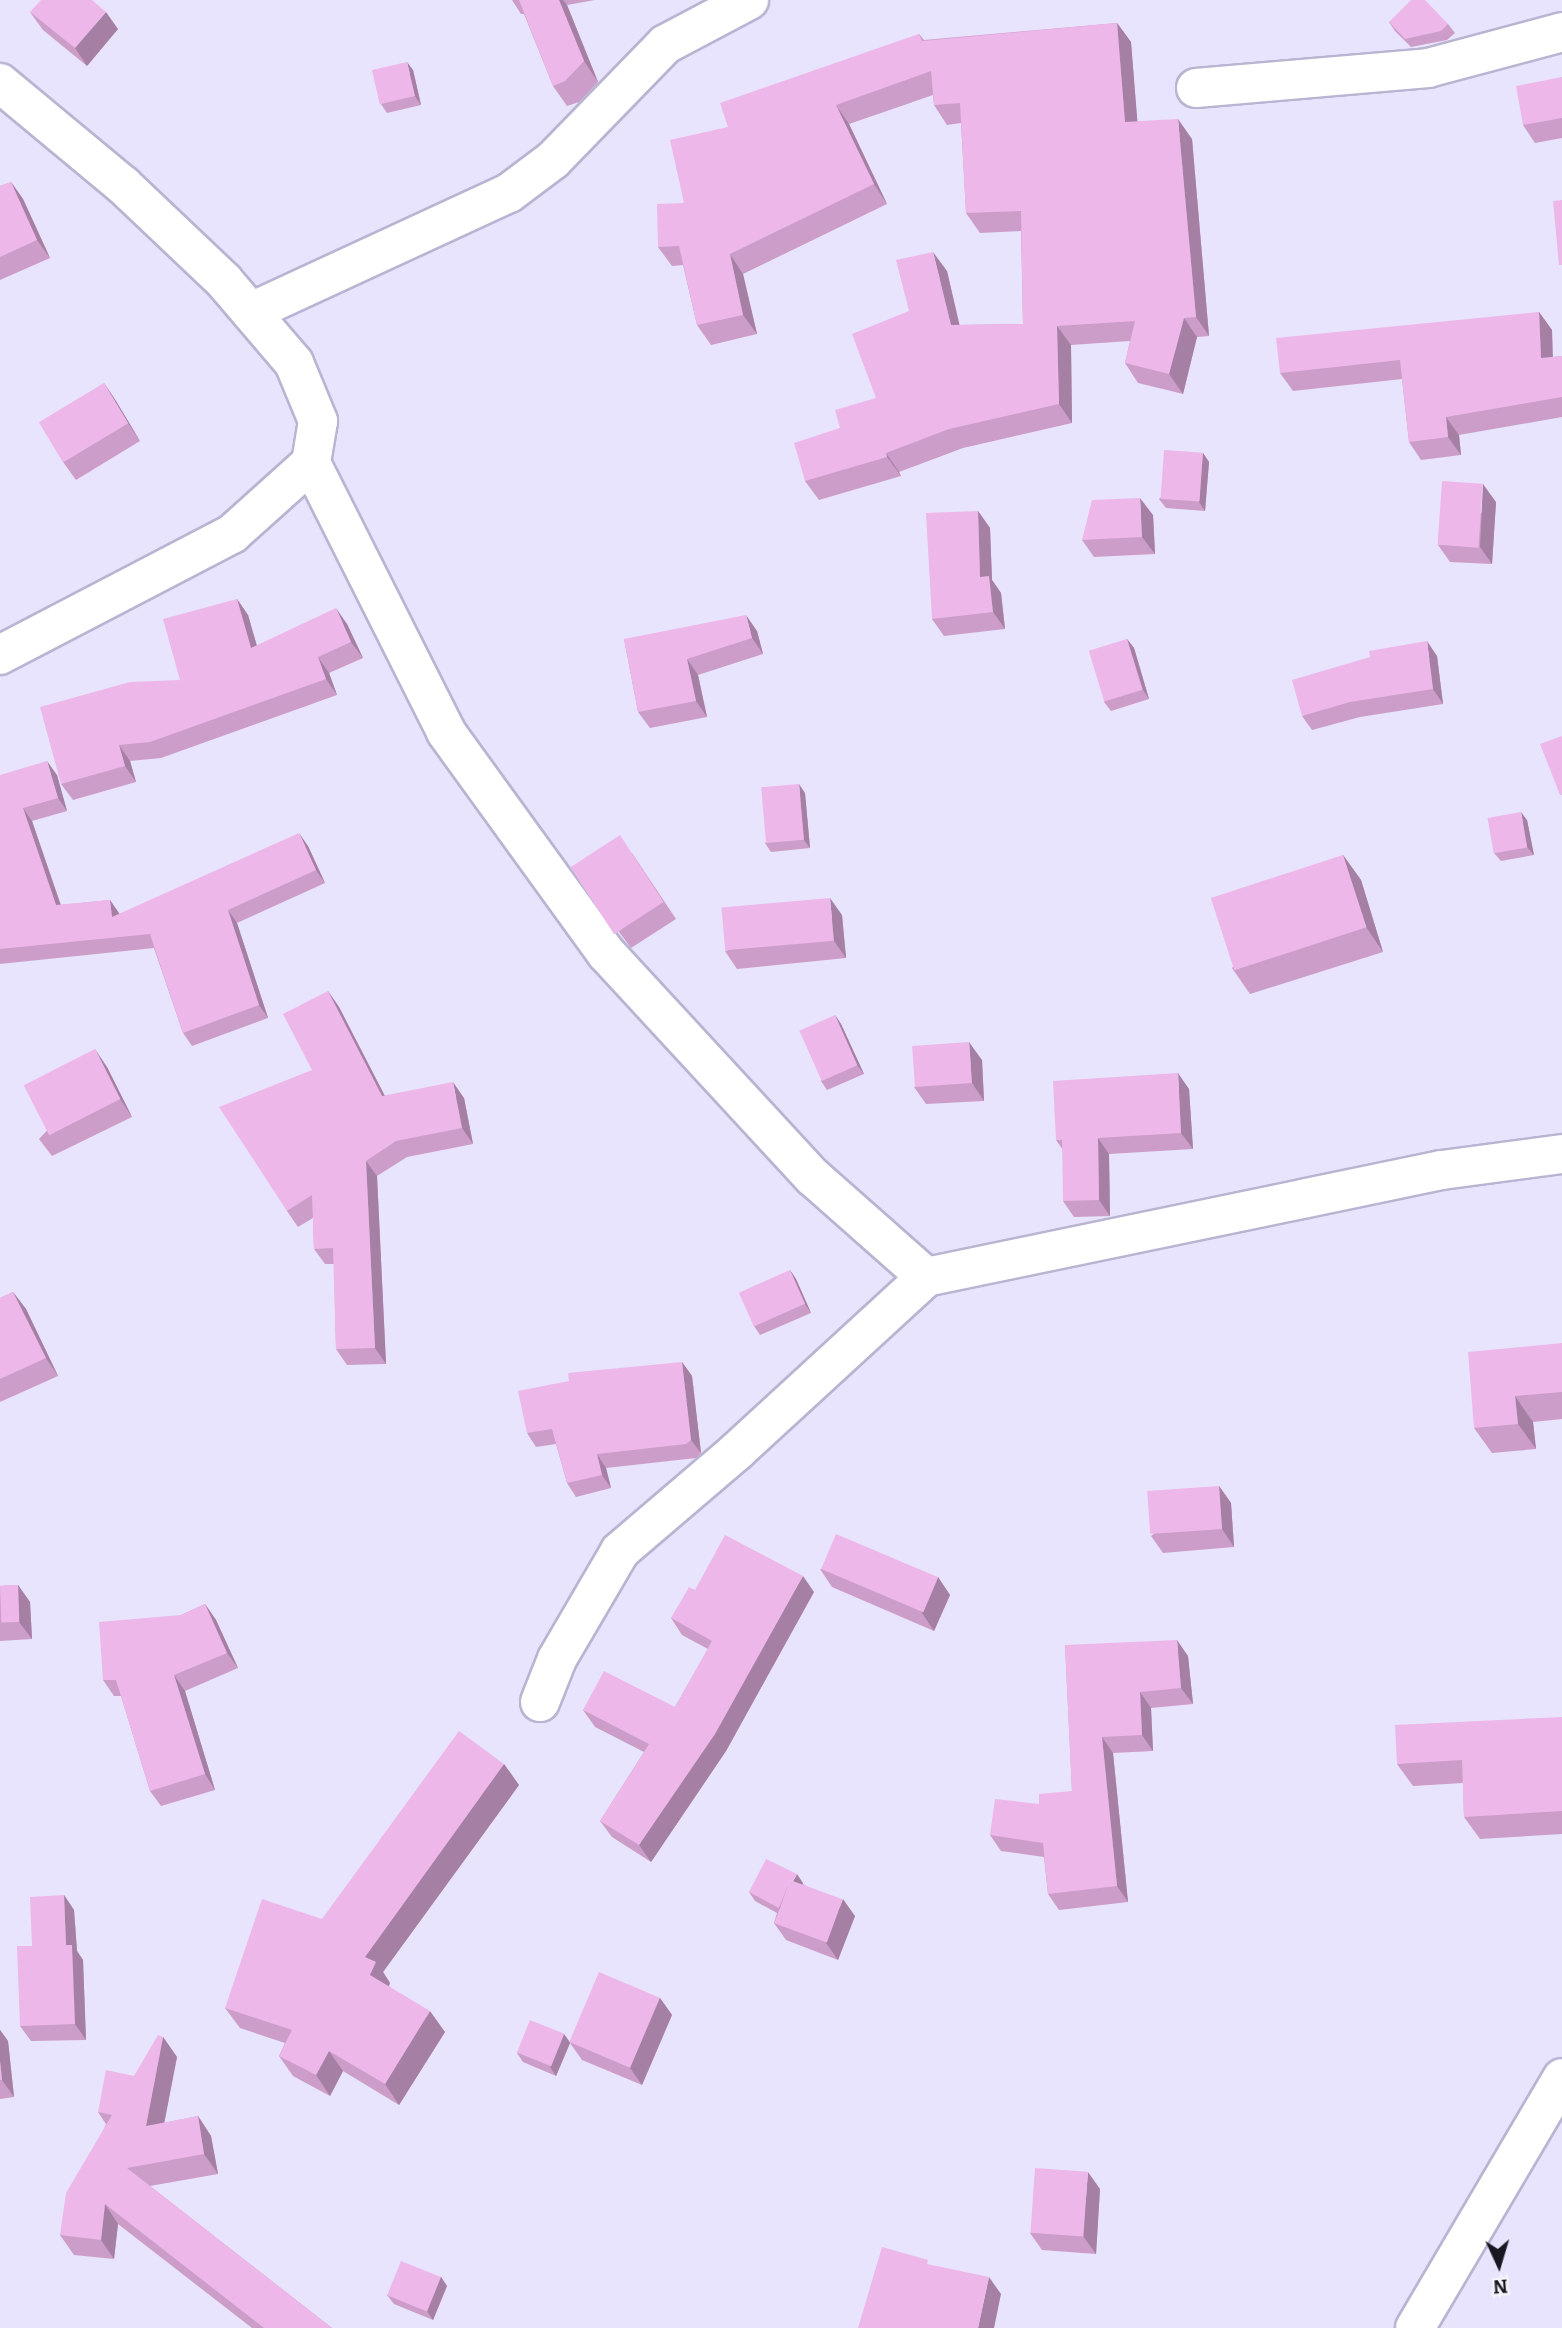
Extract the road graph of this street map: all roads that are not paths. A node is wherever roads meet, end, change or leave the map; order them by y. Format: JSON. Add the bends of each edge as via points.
{"nodes":[{"id":1,"x":749,"y":0,"type":"edge"},
{"id":2,"x":1562,"y":32,"type":"edge"},
{"id":3,"x":0,"y":83,"type":"edge"},
{"id":4,"x":1196,"y":88,"type":"dead end"},
{"id":5,"x":251,"y":312,"type":"junction"},
{"id":6,"x":311,"y":463,"type":"junction"},
{"id":7,"x":0,"y":655,"type":"edge"},
{"id":8,"x":1562,"y":1154,"type":"edge"},
{"id":9,"x":926,"y":1277,"type":"junction"},
{"id":10,"x":540,"y":1702,"type":"dead end"},
{"id":11,"x":1562,"y":2078,"type":"edge"},
{"id":12,"x":1415,"y":2328,"type":"edge"}],
"edges":[{"from":1,"to":5,"type":"street","via":[[666,44],[553,160],[509,193]]},
{"from":2,"to":4,"type":"street","via":[[1428,68]]},
{"from":3,"to":5,"type":"street","via":[[123,184]]},
{"from":5,"to":6,"type":"street","via":[[294,363],[318,421]]},
{"from":6,"to":7,"type":"street","via":[[232,534]]},
{"from":6,"to":9,"type":"street","via":[[446,732],[607,953],[813,1177]]},
{"from":8,"to":9,"type":"street","via":[[1442,1170]]},
{"from":9,"to":10,"type":"street","via":[[737,1451],[620,1551],[557,1659]]},
{"from":11,"to":12,"type":"street"}]}
